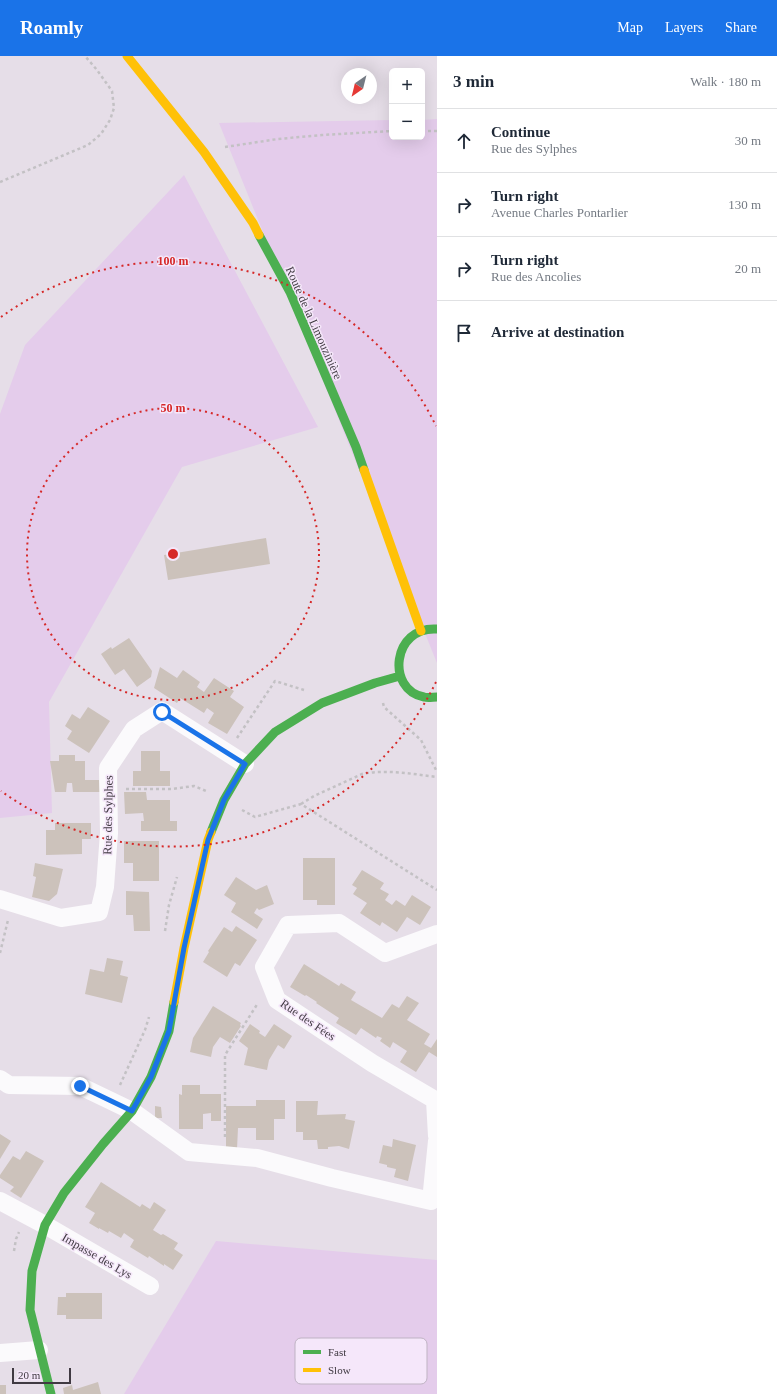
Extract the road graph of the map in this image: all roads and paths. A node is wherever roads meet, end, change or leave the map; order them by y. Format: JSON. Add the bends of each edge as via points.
{"nodes":[{"id":1,"x":85,"y":56,"type":"edge"},
{"id":2,"x":127,"y":56,"type":"edge"},
{"id":3,"x":389,"y":131,"type":"edge"},
{"id":4,"x":425,"y":131,"type":"edge"},
{"id":5,"x":437,"y":131,"type":"edge"},
{"id":6,"x":204,"y":152,"type":"junction"},
{"id":7,"x":0,"y":182,"type":"edge"},
{"id":8,"x":437,"y":629,"type":"edge"},
{"id":9,"x":421,"y":631,"type":"junction"},
{"id":10,"x":400,"y":676,"type":"junction"},
{"id":11,"x":437,"y":697,"type":"edge"},
{"id":12,"x":245,"y":764,"type":"junction"},
{"id":13,"x":437,"y":777,"type":"edge"},
{"id":14,"x":109,"y":788,"type":"junction"},
{"id":15,"x":224,"y":800,"type":"junction"},
{"id":16,"x":300,"y":804,"type":"junction"},
{"id":17,"x":437,"y":890,"type":"edge"},
{"id":18,"x":6,"y":900,"type":"edge"},
{"id":19,"x":437,"y":934,"type":"edge"},
{"id":20,"x":0,"y":953,"type":"edge"},
{"id":21,"x":275,"y":996,"type":"junction"},
{"id":22,"x":0,"y":1079,"type":"edge"},
{"id":23,"x":132,"y":1111,"type":"junction"},
{"id":24,"x":437,"y":1136,"type":"edge"},
{"id":25,"x":437,"y":1141,"type":"edge"},
{"id":26,"x":224,"y":1155,"type":"junction"},
{"id":27,"x":0,"y":1201,"type":"edge"},
{"id":28,"x":45,"y":1225,"type":"junction"},
{"id":29,"x":150,"y":1286,"type":"dead end"},
{"id":30,"x":39,"y":1350,"type":"junction"},
{"id":31,"x":0,"y":1353,"type":"edge"},
{"id":32,"x":51,"y":1394,"type":"edge"}],
"edges":[{"from":1,"to":7,"type":"path","via":[[112,91],[114,108],[101,134],[88,145]]},
{"from":2,"to":6,"type":"street","name":"Route de la Limouzinière"},
{"from":3,"to":6,"type":"path","via":[[322,135],[238,145]]},
{"from":4,"to":5,"type":"path"},
{"from":6,"to":9,"type":"street","name":"Route de la Limouzinière","via":[[252,223],[290,292],[356,447]]},
{"from":8,"to":9,"type":"street"},
{"from":9,"to":10,"type":"street","via":[[411,636],[399,654]]},
{"from":10,"to":11,"type":"street","via":[[414,692],[423,697]]},
{"from":10,"to":12,"type":"street","via":[[322,703],[275,732]]},
{"from":12,"to":14,"type":"street","name":"Rue des Sylphes","via":[[162,712],[134,729],[108,768]]},
{"from":12,"to":15,"type":"street"},
{"from":13,"to":16,"type":"path","via":[[399,772],[370,772]]},
{"from":14,"to":15,"type":"path","via":[[172,789],[194,786]]},
{"from":14,"to":18,"type":"street","name":"Rue des Sylphes","via":[[105,887],[99,912],[61,918]]},
{"from":15,"to":16,"type":"path","via":[[255,817]]},
{"from":15,"to":23,"type":"street","via":[[208,840],[169,1031],[151,1077]]},
{"from":16,"to":17,"type":"path"},
{"from":18,"to":20,"type":"path"},
{"from":19,"to":21,"type":"street","name":"Rue des Fées","via":[[385,953],[338,923],[288,925],[264,966]]},
{"from":21,"to":24,"type":"street","name":"Rue des Fées","via":[[277,1000],[372,1063],[435,1100]]},
{"from":21,"to":26,"type":"path","via":[[260,1000],[225,1055]]},
{"from":22,"to":23,"type":"street","via":[[9,1085],[80,1086]]},
{"from":23,"to":26,"type":"street","via":[[189,1152]]},
{"from":23,"to":28,"type":"street","via":[[64,1192]]},
{"from":25,"to":26,"type":"street","via":[[431,1201],[257,1158]]},
{"from":27,"to":28,"type":"street","name":"Impasse des Lys"},
{"from":28,"to":29,"type":"street","name":"Impasse des Lys"},
{"from":28,"to":30,"type":"street","via":[[32,1271],[30,1310]]},
{"from":30,"to":31,"type":"street"},
{"from":30,"to":32,"type":"street"}]}
